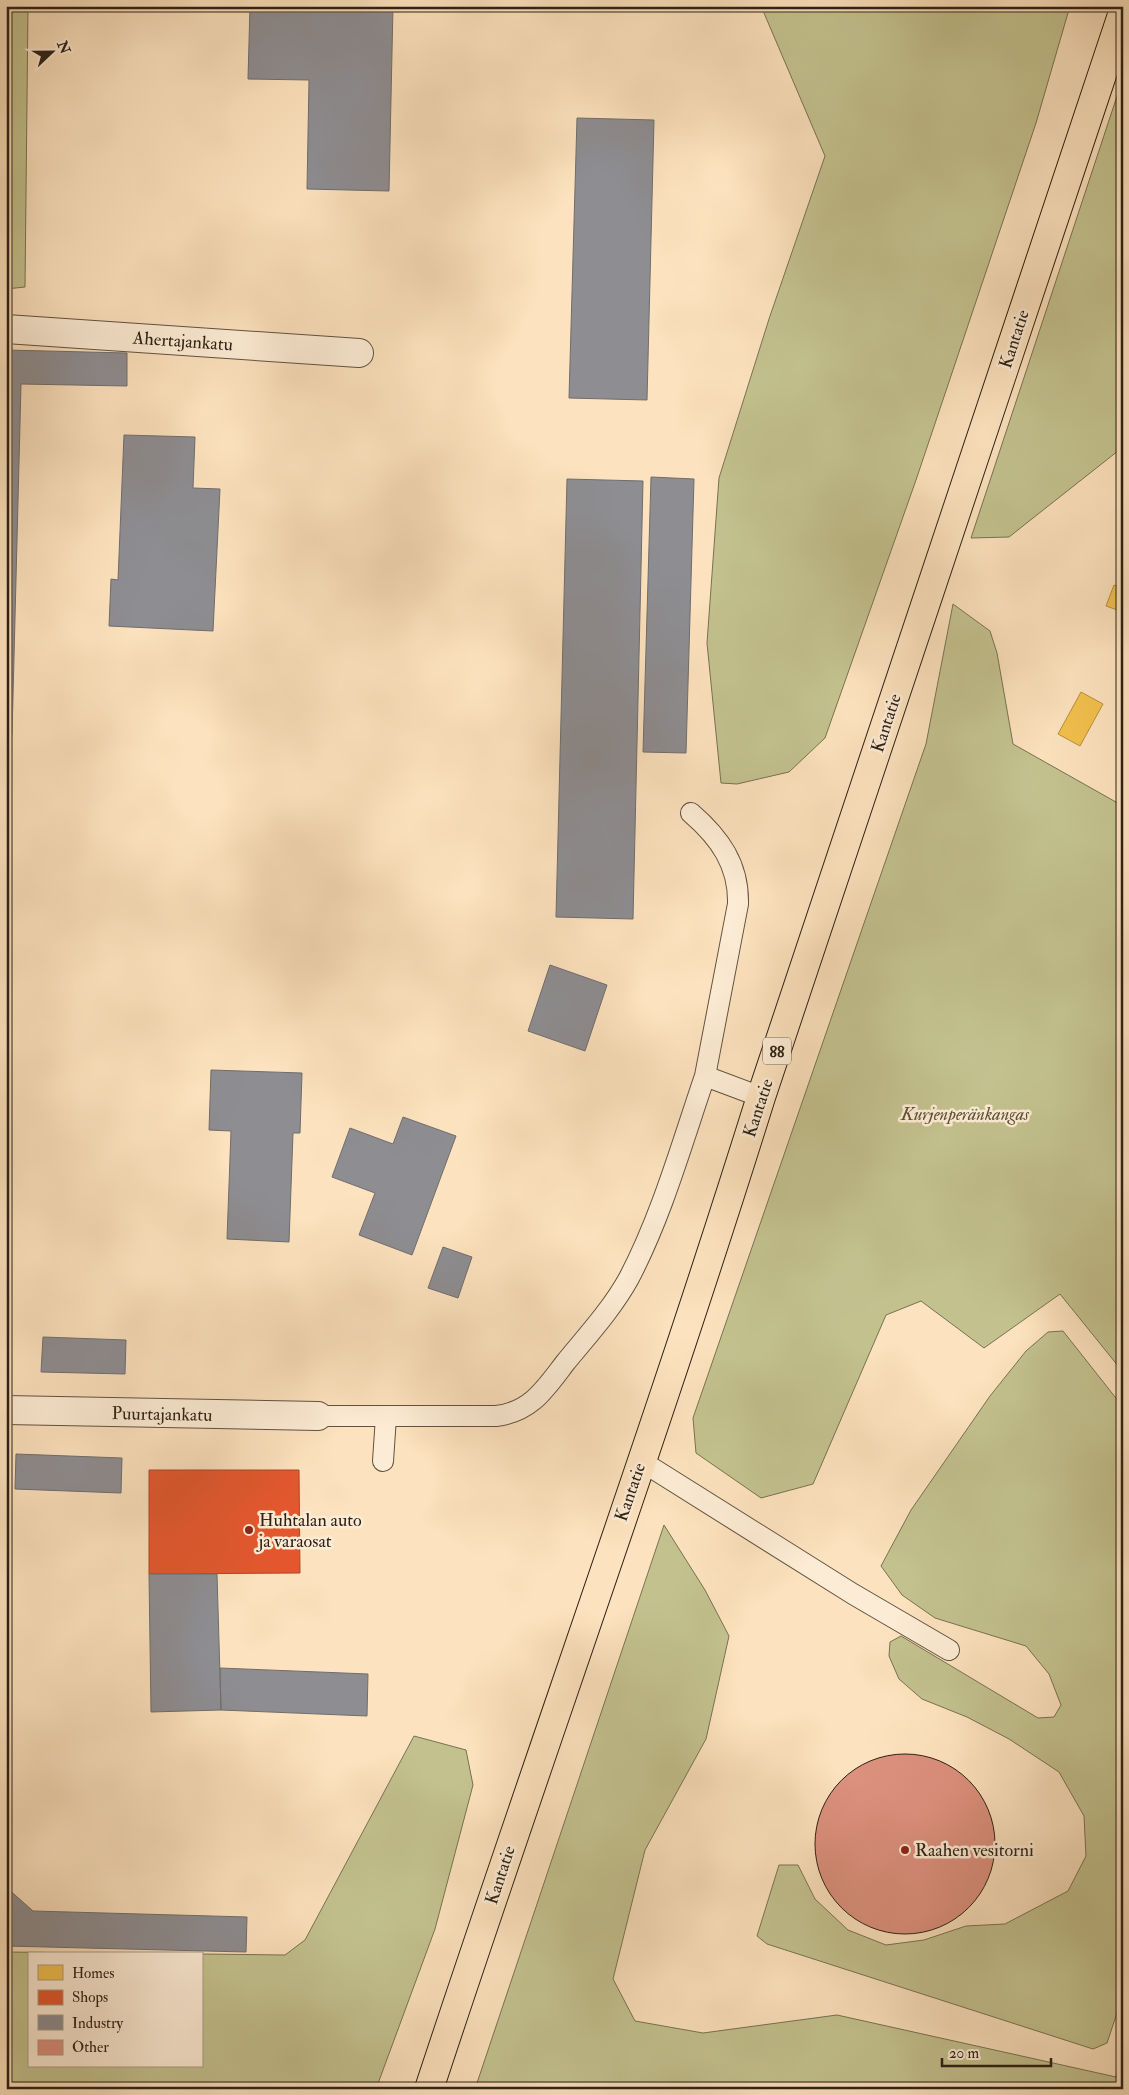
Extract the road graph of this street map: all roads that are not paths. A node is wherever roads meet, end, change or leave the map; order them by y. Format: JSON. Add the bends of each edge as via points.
{"nodes":[{"id":1,"x":1123,"y":12,"type":"edge"},
{"id":2,"x":6,"y":328,"type":"edge"},
{"id":3,"x":359,"y":353,"type":"dead end"},
{"id":4,"x":692,"y":813,"type":"dead end"},
{"id":5,"x":705,"y":1076,"type":"junction"},
{"id":6,"x":761,"y":1097,"type":"junction"},
{"id":7,"x":6,"y":1410,"type":"edge"},
{"id":8,"x":318,"y":1416,"type":"joint"},
{"id":9,"x":386,"y":1417,"type":"junction"},
{"id":10,"x":641,"y":1461,"type":"junction"},
{"id":11,"x":383,"y":1462,"type":"dead end"},
{"id":12,"x":949,"y":1650,"type":"dead end"},
{"id":13,"x":429,"y":2089,"type":"edge"}],
"edges":[{"from":1,"to":6,"type":"main road","name":"Kantatie","number":"88"},
{"from":2,"to":3,"type":"street","name":"Ahertajankatu"},
{"from":4,"to":5,"type":"lane","via":[[723,846],[738,889],[738,904]]},
{"from":5,"to":6,"type":"lane"},
{"from":5,"to":9,"type":"lane","via":[[663,1198],[629,1278],[611,1307],[539,1395],[513,1414]]},
{"from":6,"to":10,"type":"main road","name":"Kantatie","number":"88"},
{"from":7,"to":8,"type":"street","name":"Puurtajankatu"},
{"from":8,"to":9,"type":"lane"},
{"from":9,"to":11,"type":"lane"},
{"from":10,"to":12,"type":"lane"},
{"from":10,"to":13,"type":"main road","name":"Kantatie","number":"88"}]}
